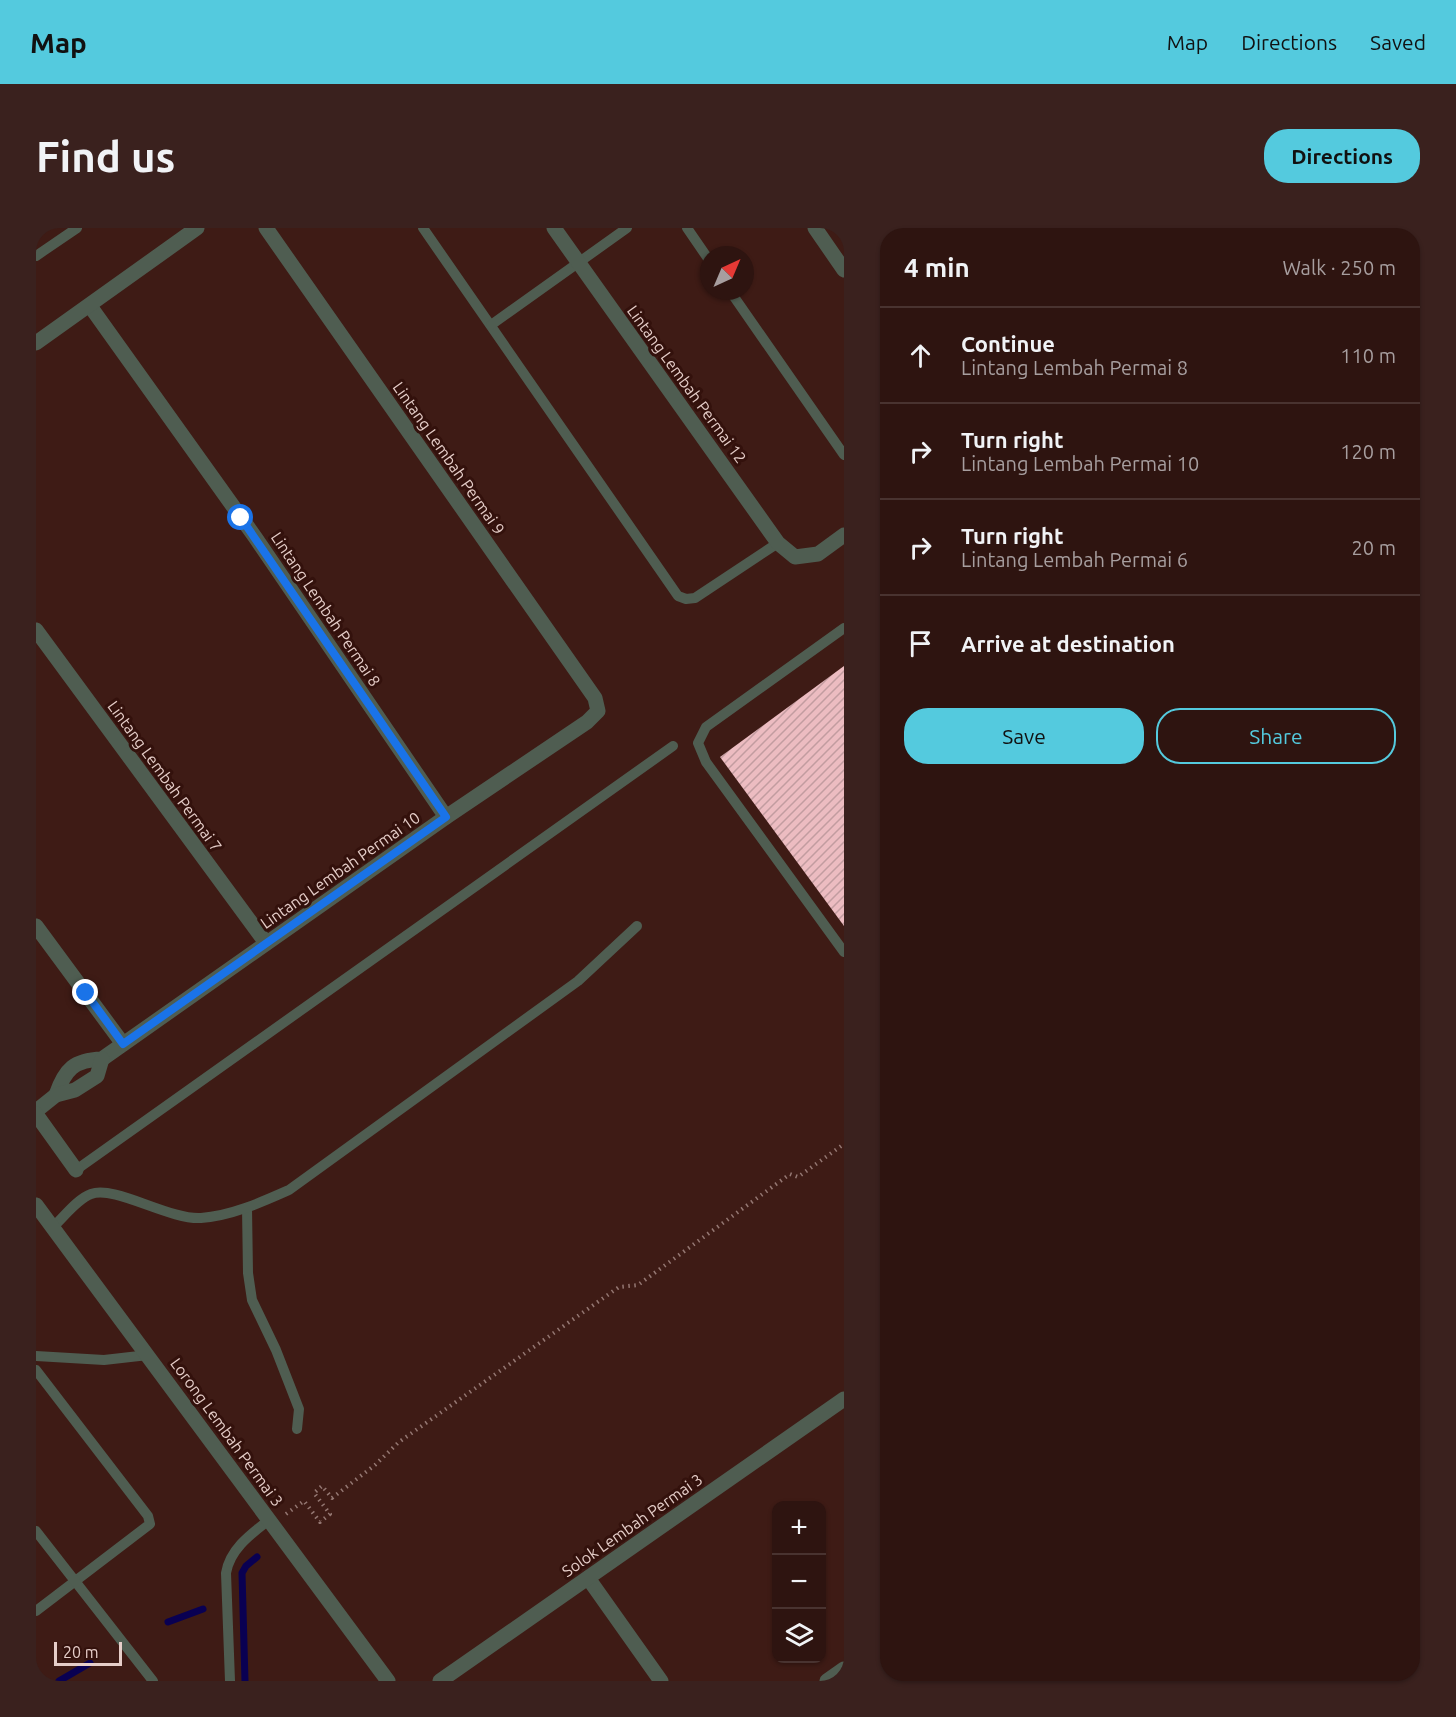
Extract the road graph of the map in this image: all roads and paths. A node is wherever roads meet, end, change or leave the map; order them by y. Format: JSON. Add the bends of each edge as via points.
{"nodes":[{"id":1,"x":77,"y":228,"type":"edge"},
{"id":2,"x":197,"y":228,"type":"edge"},
{"id":3,"x":266,"y":228,"type":"edge"},
{"id":4,"x":423,"y":228,"type":"edge"},
{"id":5,"x":554,"y":228,"type":"edge"},
{"id":6,"x":627,"y":228,"type":"edge"},
{"id":7,"x":687,"y":228,"type":"edge"},
{"id":8,"x":815,"y":228,"type":"edge"},
{"id":9,"x":61,"y":232,"type":"edge"},
{"id":10,"x":700,"y":247,"type":"edge"},
{"id":11,"x":36,"y":256,"type":"edge"},
{"id":12,"x":578,"y":263,"type":"junction"},
{"id":13,"x":844,"y":270,"type":"edge"},
{"id":14,"x":736,"y":300,"type":"edge"},
{"id":15,"x":90,"y":306,"type":"junction"},
{"id":16,"x":491,"y":325,"type":"junction"},
{"id":17,"x":36,"y":343,"type":"edge"},
{"id":18,"x":844,"y":455,"type":"edge"},
{"id":19,"x":844,"y":535,"type":"edge"},
{"id":20,"x":778,"y":543,"type":"junction"},
{"id":21,"x":844,"y":628,"type":"edge"},
{"id":22,"x":36,"y":630,"type":"edge"},
{"id":23,"x":598,"y":711,"type":"joint"},
{"id":24,"x":674,"y":746,"type":"dead end"},
{"id":25,"x":446,"y":817,"type":"junction"},
{"id":26,"x":36,"y":926,"type":"edge"},
{"id":27,"x":637,"y":926,"type":"dead end"},
{"id":28,"x":266,"y":943,"type":"junction"},
{"id":29,"x":844,"y":952,"type":"edge"},
{"id":30,"x":123,"y":1044,"type":"junction"},
{"id":31,"x":36,"y":1112,"type":"edge"},
{"id":32,"x":844,"y":1144,"type":"edge"},
{"id":33,"x":76,"y":1170,"type":"joint"},
{"id":34,"x":36,"y":1205,"type":"edge"},
{"id":35,"x":247,"y":1208,"type":"junction"},
{"id":36,"x":52,"y":1227,"type":"junction"},
{"id":37,"x":148,"y":1355,"type":"junction"},
{"id":38,"x":36,"y":1356,"type":"edge"},
{"id":39,"x":36,"y":1370,"type":"edge"},
{"id":40,"x":844,"y":1399,"type":"edge"},
{"id":41,"x":297,"y":1429,"type":"dead end"},
{"id":42,"x":271,"y":1522,"type":"junction"},
{"id":43,"x":36,"y":1532,"type":"edge"},
{"id":44,"x":588,"y":1578,"type":"junction"},
{"id":45,"x":75,"y":1582,"type":"junction"},
{"id":46,"x":36,"y":1611,"type":"edge"},
{"id":47,"x":844,"y":1669,"type":"edge"},
{"id":48,"x":153,"y":1681,"type":"edge"},
{"id":49,"x":230,"y":1681,"type":"edge"},
{"id":50,"x":388,"y":1681,"type":"edge"},
{"id":51,"x":440,"y":1681,"type":"edge"},
{"id":52,"x":661,"y":1681,"type":"edge"},
{"id":53,"x":827,"y":1681,"type":"edge"}],
"edges":[{"from":1,"to":9,"type":"lane"},
{"from":2,"to":15,"type":"street"},
{"from":3,"to":23,"type":"street","name":"Lintang Lembah Permai 9","via":[[595,698]]},
{"from":4,"to":16,"type":"lane"},
{"from":5,"to":12,"type":"street","name":"Lintang Lembah Permai 12"},
{"from":6,"to":12,"type":"lane"},
{"from":7,"to":10,"type":"lane"},
{"from":8,"to":13,"type":"street"},
{"from":9,"to":11,"type":"lane"},
{"from":12,"to":16,"type":"lane"},
{"from":12,"to":20,"type":"street","name":"Lintang Lembah Permai 12"},
{"from":14,"to":18,"type":"lane"},
{"from":15,"to":17,"type":"street"},
{"from":15,"to":25,"type":"street","name":"Lintang Lembah Permai 8","via":[[255,537]]},
{"from":16,"to":20,"type":"lane","via":[[678,596],[695,598]]},
{"from":19,"to":20,"type":"street","name":"Lintang Lembah Permai 12","via":[[818,554],[795,557]]},
{"from":21,"to":29,"type":"lane","via":[[706,727],[698,743],[706,762]]},
{"from":22,"to":28,"type":"street","name":"Lintang Lembah Permai 7"},
{"from":23,"to":25,"type":"street","name":"Lintang Lembah Permai 10"},
{"from":24,"to":33,"type":"lane"},
{"from":25,"to":28,"type":"street","name":"Lintang Lembah Permai 10"},
{"from":26,"to":30,"type":"street"},
{"from":27,"to":35,"type":"lane","via":[[569,988],[289,1190]]},
{"from":28,"to":30,"type":"street","name":"Lintang Lembah Permai 10"},
{"from":30,"to":31,"type":"street","name":"Lintang Lembah Permai 10","via":[[102,1059],[97,1076],[75,1090],[56,1095]]},
{"from":31,"to":33,"type":"street"},
{"from":32,"to":42,"type":"path","via":[[798,1177],[790,1174],[638,1285],[619,1287],[399,1442],[332,1498],[322,1486],[314,1493],[330,1514],[320,1522],[304,1501]]},
{"from":34,"to":36,"type":"street","name":"Lorong Lembah Permai 3"},
{"from":35,"to":36,"type":"lane","via":[[202,1218],[172,1215],[107,1192],[90,1194]]},
{"from":35,"to":41,"type":"lane","via":[[252,1300],[299,1409]]},
{"from":36,"to":37,"type":"street","name":"Lorong Lembah Permai 3"},
{"from":37,"to":38,"type":"lane","via":[[104,1360]]},
{"from":37,"to":42,"type":"street","name":"Lorong Lembah Permai 3"},
{"from":39,"to":45,"type":"lane","via":[[148,1516],[150,1524]]},
{"from":40,"to":44,"type":"street","name":"Solok Lembah Permai 3"},
{"from":42,"to":49,"type":"lane","via":[[251,1534],[228,1560]]},
{"from":42,"to":50,"type":"street","name":"Lorong Lembah Permai 3"},
{"from":43,"to":45,"type":"lane"},
{"from":44,"to":51,"type":"street","name":"Solok Lembah Permai 3"},
{"from":44,"to":52,"type":"street"},
{"from":45,"to":46,"type":"lane"},
{"from":45,"to":48,"type":"lane"},
{"from":47,"to":53,"type":"street"}]}
